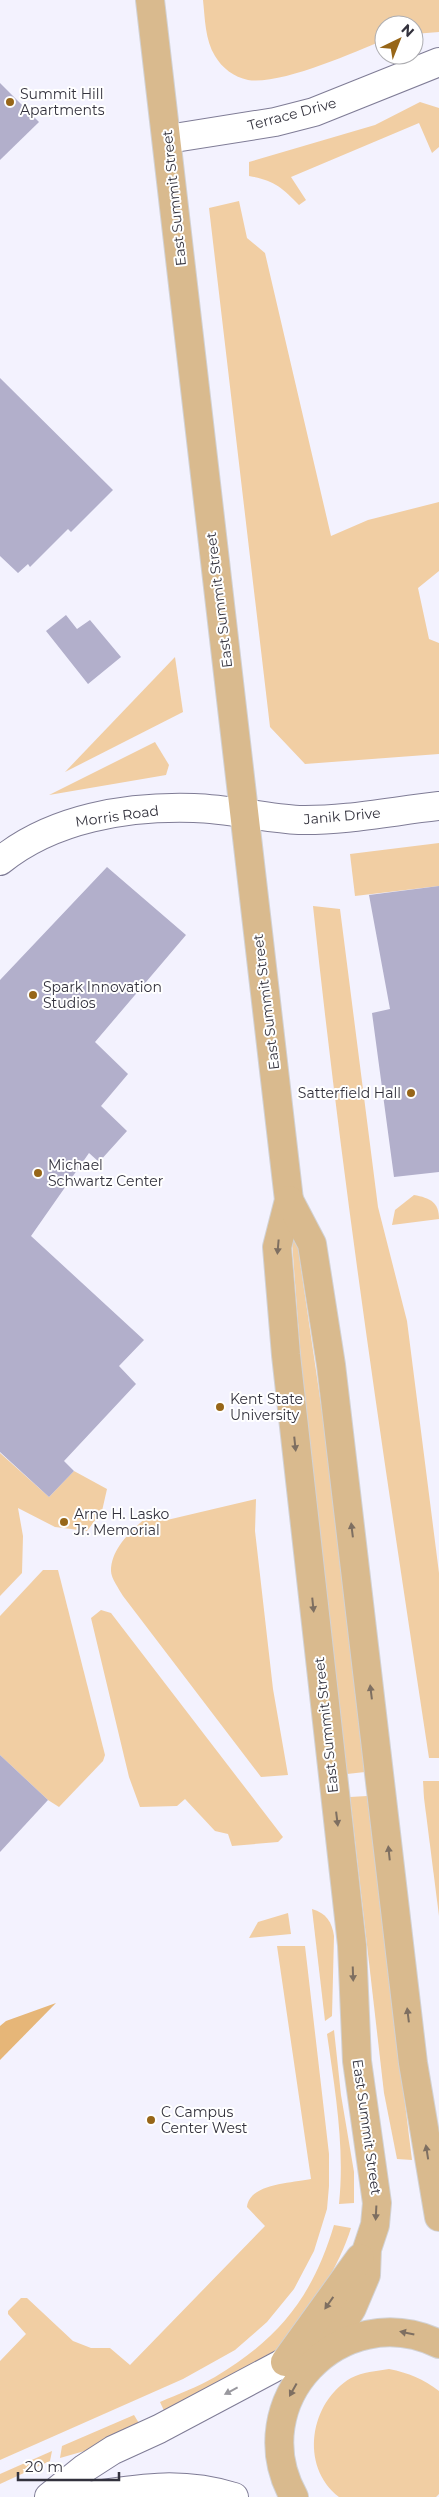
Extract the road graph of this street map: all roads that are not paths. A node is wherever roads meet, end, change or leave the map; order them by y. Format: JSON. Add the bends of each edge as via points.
{"nodes":[{"id":1,"x":150,"y":0,"type":"edge"},
{"id":2,"x":439,"y":62,"type":"edge"},
{"id":3,"x":168,"y":139,"type":"junction"},
{"id":4,"x":439,"y":806,"type":"edge"},
{"id":5,"x":245,"y":814,"type":"junction"},
{"id":6,"x":0,"y":861,"type":"edge"},
{"id":7,"x":289,"y":1200,"type":"junction"},
{"id":8,"x":439,"y":2217,"type":"edge"},
{"id":9,"x":367,"y":2249,"type":"junction"},
{"id":10,"x":439,"y":2344,"type":"edge"},
{"id":11,"x":324,"y":2353,"type":"junction"},
{"id":12,"x":285,"y":2362,"type":"junction"},
{"id":13,"x":49,"y":2497,"type":"edge"},
{"id":14,"x":81,"y":2497,"type":"edge"},
{"id":15,"x":234,"y":2497,"type":"edge"},
{"id":16,"x":294,"y":2497,"type":"edge"}],
"edges":[{"from":1,"to":3,"type":"main road","name":"East Summit Street"},
{"from":2,"to":3,"type":"street","name":"Terrace Drive","via":[[314,112],[275,122]]},
{"from":3,"to":5,"type":"main road","name":"East Summit Street"},
{"from":4,"to":5,"type":"street","name":"Janik Drive","via":[[319,820]]},
{"from":5,"to":6,"type":"street","name":"Morris Road","via":[[194,808],[104,815],[60,826],[10,852]]},
{"from":5,"to":7,"type":"main road","name":"East Summit Street"},
{"from":8,"to":7,"type":"main road","name":"East Summit Street","one_way":true,"via":[[413,2063],[331,1365],[312,1244]]},
{"from":7,"to":9,"type":"main road","name":"East Summit Street","one_way":true,"via":[[277,1247],[293,1434],[352,1945],[357,2061],[377,2202],[375,2225]]},
{"from":9,"to":11,"type":"main road","name":"East Summit Street","via":[[366,2275],[352,2308]]},
{"from":9,"to":12,"type":"main road","name":"East Summit Street","one_way":true},
{"from":10,"to":11,"type":"main road","one_way":true,"via":[[425,2337],[399,2332],[372,2333],[347,2340]]},
{"from":11,"to":12,"type":"street"},
{"from":11,"to":16,"type":"main road","one_way":true,"via":[[302,2375],[286,2403],[280,2434],[282,2465]]},
{"from":12,"to":13,"type":"street","one_way":true,"via":[[113,2450]]},
{"from":14,"to":15,"type":"street","via":[[185,2486]]}]}
